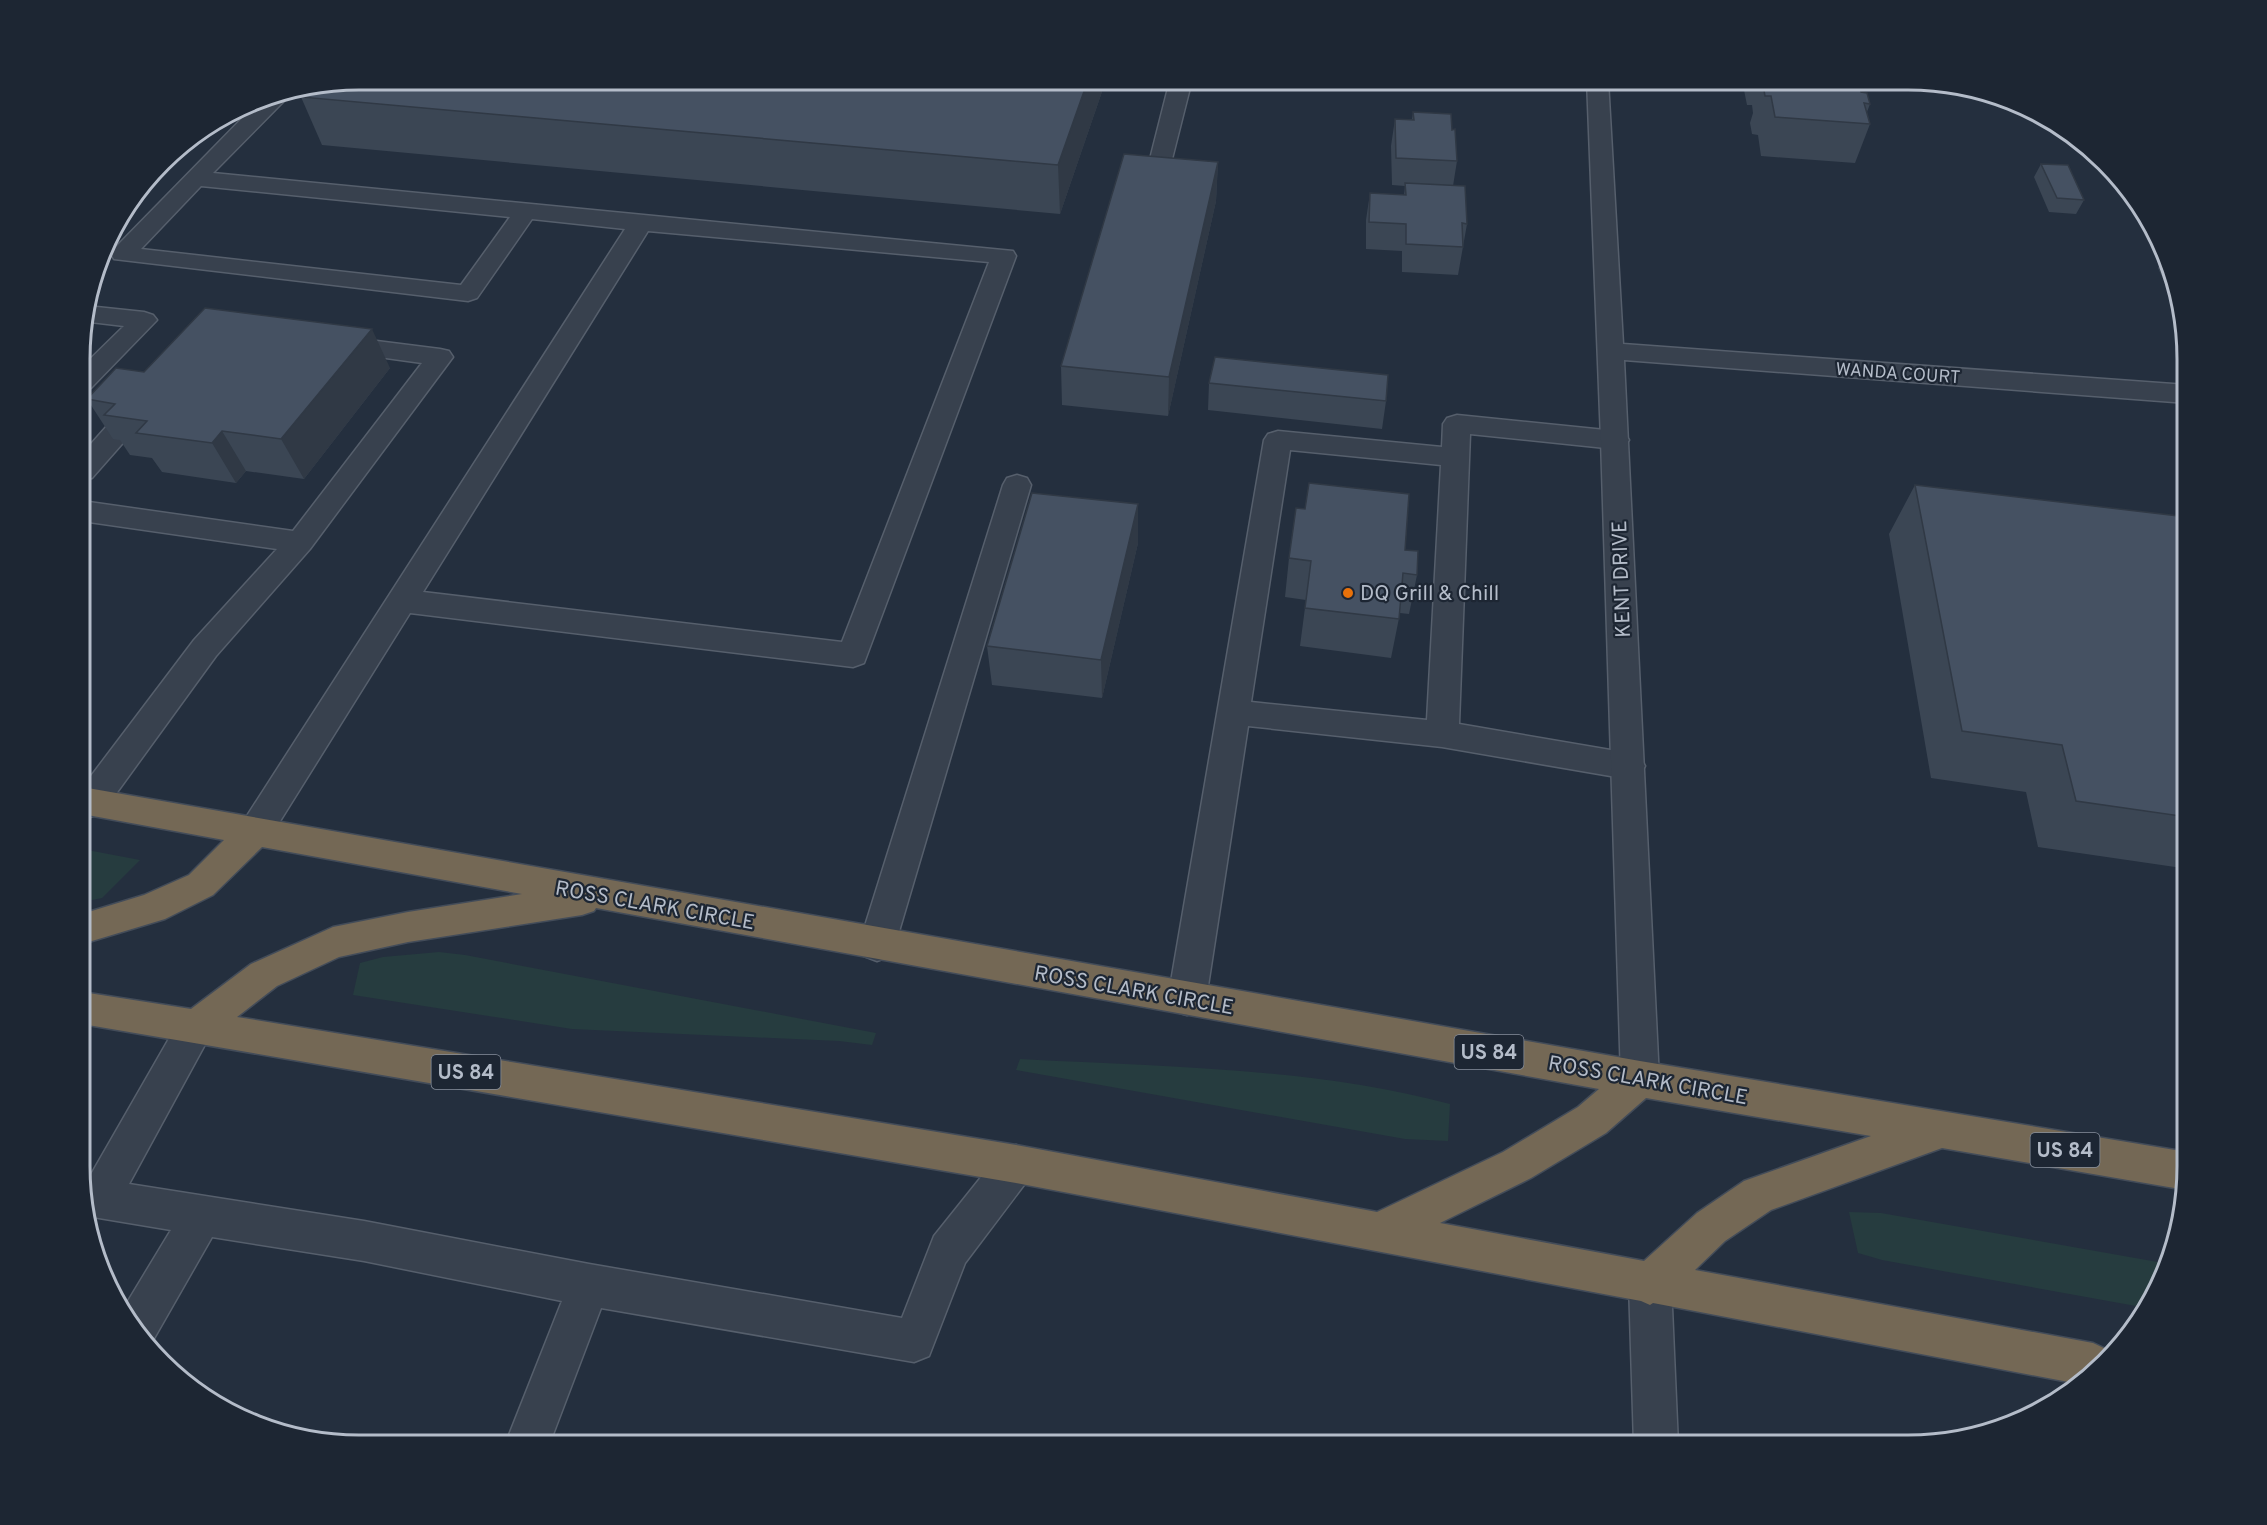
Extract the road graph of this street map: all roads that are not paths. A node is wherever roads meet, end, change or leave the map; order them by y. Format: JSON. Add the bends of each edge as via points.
{"nodes":[{"id":1,"x":1178,"y":90,"type":"edge"},
{"id":2,"x":1597,"y":90,"type":"edge"},
{"id":3,"x":265,"y":107,"type":"edge"},
{"id":4,"x":1160,"y":163,"type":"edge"},
{"id":5,"x":195,"y":178,"type":"junction"},
{"id":6,"x":525,"y":211,"type":"junction"},
{"id":7,"x":641,"y":223,"type":"junction"},
{"id":8,"x":94,"y":315,"type":"edge"},
{"id":9,"x":314,"y":341,"type":"edge"},
{"id":10,"x":1610,"y":351,"type":"junction"},
{"id":11,"x":90,"y":374,"type":"edge"},
{"id":12,"x":162,"y":382,"type":"edge"},
{"id":13,"x":2177,"y":393,"type":"edge"},
{"id":14,"x":1615,"y":440,"type":"junction"},
{"id":15,"x":1455,"y":457,"type":"junction"},
{"id":16,"x":90,"y":462,"type":"edge"},
{"id":17,"x":1017,"y":485,"type":"dead end"},
{"id":18,"x":90,"y":512,"type":"edge"},
{"id":19,"x":300,"y":542,"type":"junction"},
{"id":20,"x":403,"y":601,"type":"junction"},
{"id":21,"x":1233,"y":712,"type":"junction"},
{"id":22,"x":1442,"y":734,"type":"junction"},
{"id":23,"x":1628,"y":766,"type":"junction"},
{"id":24,"x":90,"y":797,"type":"edge"},
{"id":25,"x":90,"y":803,"type":"edge"},
{"id":26,"x":255,"y":832,"type":"junction"},
{"id":27,"x":608,"y":896,"type":"junction"},
{"id":28,"x":90,"y":927,"type":"edge"},
{"id":29,"x":877,"y":945,"type":"junction"},
{"id":30,"x":1187,"y":999,"type":"junction"},
{"id":31,"x":90,"y":1009,"type":"edge"},
{"id":32,"x":195,"y":1028,"type":"junction"},
{"id":33,"x":1640,"y":1079,"type":"junction"},
{"id":34,"x":1943,"y":1129,"type":"junction"},
{"id":35,"x":1016,"y":1164,"type":"junction"},
{"id":36,"x":2177,"y":1169,"type":"edge"},
{"id":37,"x":92,"y":1196,"type":"edge"},
{"id":38,"x":91,"y":1197,"type":"edge"},
{"id":39,"x":201,"y":1217,"type":"junction"},
{"id":40,"x":1378,"y":1232,"type":"junction"},
{"id":41,"x":1650,"y":1284,"type":"junction"},
{"id":42,"x":590,"y":1285,"type":"junction"},
{"id":43,"x":140,"y":1322,"type":"edge"},
{"id":44,"x":2089,"y":1364,"type":"edge"},
{"id":45,"x":531,"y":1435,"type":"edge"},
{"id":46,"x":1656,"y":1435,"type":"edge"}],
"edges":[{"from":1,"to":4,"type":"street"},
{"from":2,"to":10,"type":"street","name":"KENT DRIVE"},
{"from":3,"to":5,"type":"street"},
{"from":5,"to":6,"type":"street"},
{"from":5,"to":6,"type":"street","via":[[123,254],[468,293]]},
{"from":6,"to":7,"type":"street"},
{"from":7,"to":20,"type":"street"},
{"from":7,"to":20,"type":"street","via":[[1004,256],[853,655]]},
{"from":8,"to":11,"type":"street","via":[[144,320]]},
{"from":9,"to":19,"type":"street","via":[[440,357]]},
{"from":10,"to":13,"type":"street","name":"WANDA COURT"},
{"from":10,"to":14,"type":"street","name":"KENT DRIVE"},
{"from":12,"to":16,"type":"street"},
{"from":14,"to":15,"type":"street","via":[[1457,424]]},
{"from":14,"to":23,"type":"street","name":"KENT DRIVE"},
{"from":15,"to":21,"type":"street","via":[[1278,440]]},
{"from":15,"to":22,"type":"street"},
{"from":17,"to":29,"type":"street"},
{"from":18,"to":19,"type":"street"},
{"from":19,"to":24,"type":"street","via":[[205,648]]},
{"from":20,"to":26,"type":"street"},
{"from":21,"to":22,"type":"street"},
{"from":21,"to":30,"type":"street"},
{"from":22,"to":23,"type":"street"},
{"from":23,"to":33,"type":"street","name":"KENT DRIVE"},
{"from":25,"to":26,"type":"highway","name":"ROSS CLARK CIRCLE","number":"US 84"},
{"from":26,"to":27,"type":"highway","name":"ROSS CLARK CIRCLE","number":"US 84"},
{"from":26,"to":28,"type":"highway","via":[[201,885],[152,908]]},
{"from":27,"to":29,"type":"highway","name":"ROSS CLARK CIRCLE","number":"US 84"},
{"from":27,"to":32,"type":"highway","via":[[408,927],[333,943],[264,975]]},
{"from":29,"to":30,"type":"highway","name":"ROSS CLARK CIRCLE","number":"US 84"},
{"from":30,"to":33,"type":"highway","name":"ROSS CLARK CIRCLE","number":"US 84"},
{"from":31,"to":32,"type":"highway","number":"US 84"},
{"from":32,"to":35,"type":"highway","number":"US 84"},
{"from":32,"to":37,"type":"street"},
{"from":33,"to":34,"type":"highway","name":"ROSS CLARK CIRCLE","number":"US 84"},
{"from":33,"to":40,"type":"highway","via":[[1592,1120],[1527,1159]]},
{"from":34,"to":36,"type":"highway","name":"ROSS CLARK CIRCLE","number":"US 84"},
{"from":34,"to":41,"type":"highway","via":[[1758,1195],[1711,1227]]},
{"from":35,"to":40,"type":"highway","number":"US 84"},
{"from":35,"to":42,"type":"street","via":[[949,1250],[914,1341]]},
{"from":38,"to":39,"type":"street"},
{"from":39,"to":42,"type":"street","via":[[364,1241]]},
{"from":39,"to":43,"type":"street"},
{"from":40,"to":41,"type":"highway","number":"US 84"},
{"from":41,"to":44,"type":"highway","number":"US 84"},
{"from":41,"to":46,"type":"street"},
{"from":42,"to":45,"type":"street"}]}
